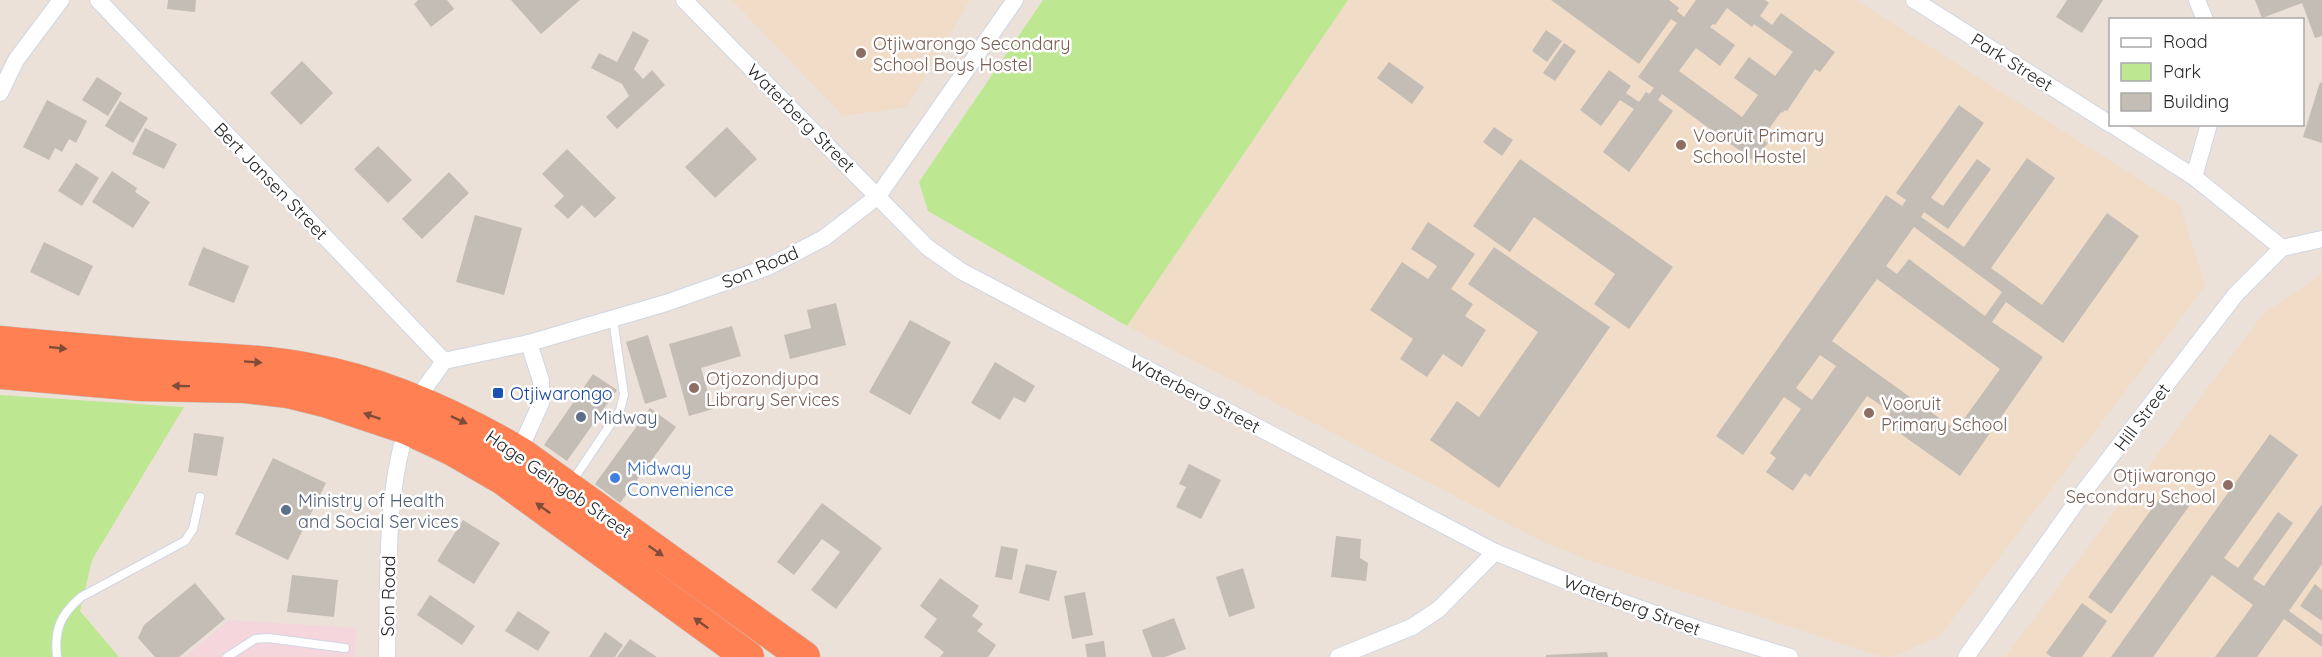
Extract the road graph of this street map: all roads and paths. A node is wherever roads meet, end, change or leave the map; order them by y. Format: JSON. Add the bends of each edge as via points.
{"nodes":[{"id":1,"x":62,"y":0,"type":"edge"},
{"id":2,"x":98,"y":0,"type":"edge"},
{"id":3,"x":684,"y":0,"type":"edge"},
{"id":4,"x":1015,"y":0,"type":"edge"},
{"id":5,"x":1914,"y":0,"type":"edge"},
{"id":6,"x":2197,"y":0,"type":"edge"},
{"id":7,"x":2204,"y":18,"type":"edge"},
{"id":8,"x":0,"y":93,"type":"edge"},
{"id":9,"x":2109,"y":123,"type":"edge"},
{"id":10,"x":2114,"y":126,"type":"edge"},
{"id":11,"x":2208,"y":126,"type":"edge"},
{"id":12,"x":2194,"y":177,"type":"junction"},
{"id":13,"x":878,"y":196,"type":"junction"},
{"id":14,"x":2322,"y":239,"type":"edge"},
{"id":15,"x":2282,"y":248,"type":"junction"},
{"id":16,"x":614,"y":319,"type":"junction"},
{"id":17,"x":0,"y":342,"type":"edge"},
{"id":18,"x":529,"y":343,"type":"junction"},
{"id":19,"x":444,"y":361,"type":"junction"},
{"id":20,"x":0,"y":373,"type":"edge"},
{"id":21,"x":412,"y":414,"type":"junction"},
{"id":22,"x":520,"y":453,"type":"junction"},
{"id":23,"x":502,"y":479,"type":"junction"},
{"id":24,"x":568,"y":488,"type":"junction"},
{"id":25,"x":200,"y":496,"type":"dead end"},
{"id":26,"x":586,"y":520,"type":"junction"},
{"id":27,"x":1495,"y":552,"type":"junction"},
{"id":28,"x":345,"y":648,"type":"dead end"},
{"id":29,"x":738,"y":654,"type":"edge"},
{"id":30,"x":57,"y":657,"type":"edge"},
{"id":31,"x":227,"y":657,"type":"edge"},
{"id":32,"x":387,"y":657,"type":"edge"},
{"id":33,"x":804,"y":657,"type":"edge"},
{"id":34,"x":1338,"y":657,"type":"edge"},
{"id":35,"x":1790,"y":657,"type":"edge"},
{"id":36,"x":1966,"y":657,"type":"edge"}],
"edges":[{"from":1,"to":8,"type":"street","via":[[16,60]]},
{"from":2,"to":19,"type":"street","name":"Bert Jansen Street"},
{"from":3,"to":13,"type":"street","name":"Waterberg Street"},
{"from":4,"to":13,"type":"street","name":"Son Road"},
{"from":5,"to":9,"type":"street","name":"Park Street"},
{"from":6,"to":7,"type":"street"},
{"from":10,"to":12,"type":"street","name":"Park Street"},
{"from":11,"to":12,"type":"street"},
{"from":12,"to":15,"type":"street","name":"Park Street"},
{"from":13,"to":16,"type":"street","name":"Son Road","via":[[824,238],[768,267]]},
{"from":13,"to":27,"type":"street","name":"Waterberg Street","via":[[927,247],[961,271]]},
{"from":14,"to":15,"type":"street"},
{"from":15,"to":36,"type":"street","name":"Hill Street","via":[[2236,294],[2085,490]]},
{"from":16,"to":18,"type":"street","name":"Son Road"},
{"from":16,"to":24,"type":"lane","via":[[624,382],[620,410]]},
{"from":17,"to":21,"type":"highway","name":"Hage Geingob Street","one_way":true,"via":[[312,369],[357,381]]},
{"from":18,"to":19,"type":"street","name":"Son Road"},
{"from":18,"to":22,"type":"street","via":[[541,381],[541,403]]},
{"from":19,"to":21,"type":"street","name":"Son Road"},
{"from":21,"to":20,"type":"highway","name":"Hage Geingob Street","one_way":true,"via":[[244,387],[140,385]]},
{"from":21,"to":22,"type":"highway","name":"Hage Geingob Street","one_way":true,"via":[[486,433]]},
{"from":21,"to":23,"type":"highway","name":"Hage Geingob Street","via":[[451,449]]},
{"from":21,"to":32,"type":"street","name":"Son Road","via":[[390,508]]},
{"from":22,"to":23,"type":"street"},
{"from":22,"to":24,"type":"highway","name":"Hage Geingob Street"},
{"from":26,"to":23,"type":"highway","name":"Hage Geingob Street","one_way":true},
{"from":24,"to":26,"type":"highway","name":"Hage Geingob Street"},
{"from":25,"to":30,"type":"lane","via":[[193,529],[185,540],[67,608],[58,626]]},
{"from":29,"to":26,"type":"highway","name":"Hage Geingob Street","one_way":true},
{"from":26,"to":33,"type":"highway","name":"Hage Geingob Street","one_way":true},
{"from":27,"to":34,"type":"street","via":[[1439,609],[1412,627]]},
{"from":27,"to":35,"type":"street","name":"Waterberg Street","via":[[1677,622]]},
{"from":28,"to":31,"type":"lane","via":[[268,638],[255,639]]}]}
